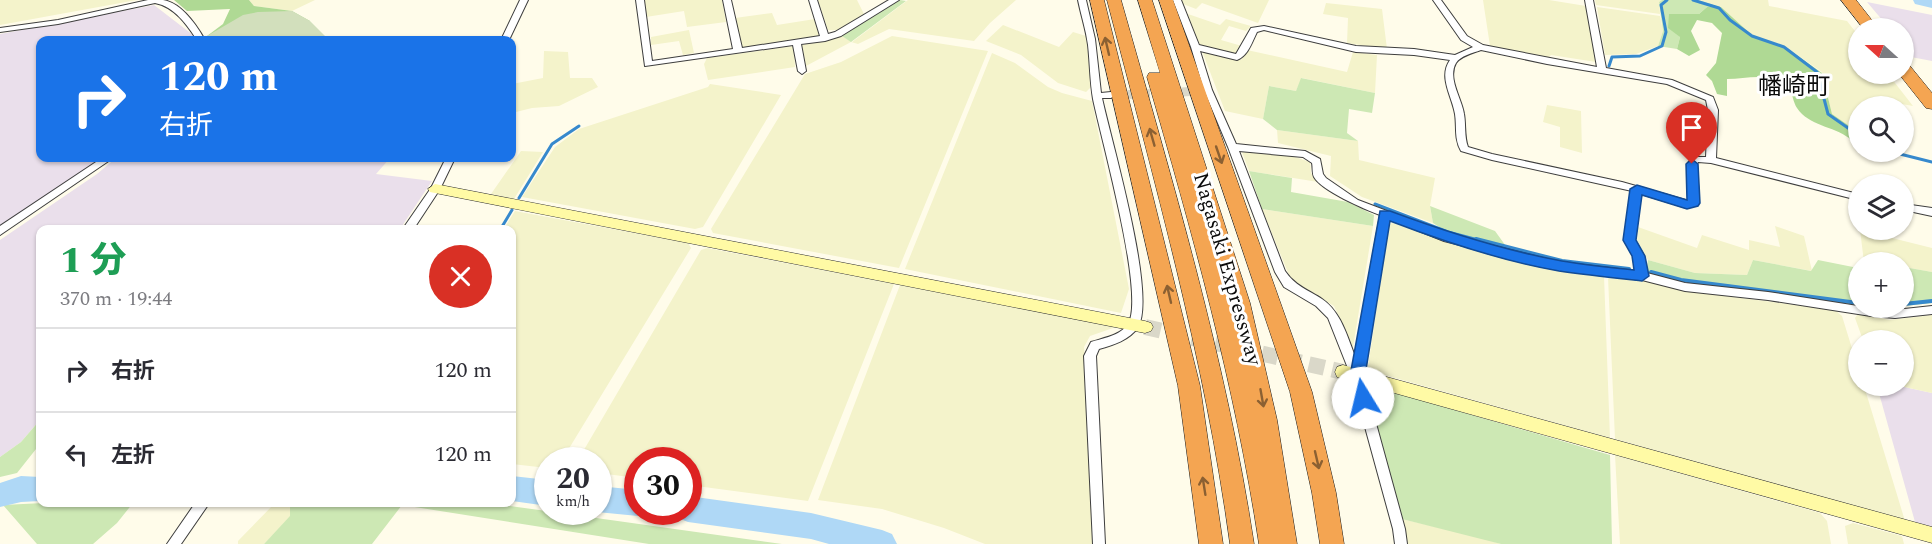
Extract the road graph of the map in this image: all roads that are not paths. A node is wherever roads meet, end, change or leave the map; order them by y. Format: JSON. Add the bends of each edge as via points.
{"nodes":[{"id":1,"x":524,"y":0,"type":"edge"},
{"id":2,"x":640,"y":0,"type":"edge"},
{"id":3,"x":727,"y":0,"type":"edge"},
{"id":4,"x":813,"y":0,"type":"edge"},
{"id":5,"x":895,"y":0,"type":"edge"},
{"id":6,"x":1082,"y":0,"type":"edge"},
{"id":7,"x":1097,"y":0,"type":"edge"},
{"id":8,"x":1114,"y":0,"type":"edge"},
{"id":9,"x":1132,"y":0,"type":"edge"},
{"id":10,"x":1145,"y":0,"type":"edge"},
{"id":11,"x":1165,"y":0,"type":"edge"},
{"id":12,"x":1178,"y":0,"type":"edge"},
{"id":13,"x":1437,"y":0,"type":"edge"},
{"id":14,"x":1589,"y":0,"type":"edge"},
{"id":15,"x":1848,"y":0,"type":"edge"},
{"id":16,"x":1863,"y":18,"type":"edge"},
{"id":17,"x":0,"y":30,"type":"edge"},
{"id":18,"x":198,"y":36,"type":"edge"},
{"id":19,"x":507,"y":36,"type":"edge"},
{"id":20,"x":825,"y":38,"type":"junction"},
{"id":21,"x":797,"y":44,"type":"junction"},
{"id":22,"x":1195,"y":47,"type":"junction"},
{"id":23,"x":1480,"y":47,"type":"junction"},
{"id":24,"x":738,"y":51,"type":"junction"},
{"id":25,"x":1456,"y":57,"type":"junction"},
{"id":26,"x":1602,"y":70,"type":"junction"},
{"id":27,"x":802,"y":71,"type":"dead end"},
{"id":28,"x":1914,"y":82,"type":"edge"},
{"id":29,"x":1115,"y":94,"type":"junction"},
{"id":30,"x":1097,"y":96,"type":"junction"},
{"id":31,"x":1932,"y":104,"type":"edge"},
{"id":32,"x":1233,"y":147,"type":"junction"},
{"id":33,"x":1711,"y":160,"type":"junction"},
{"id":34,"x":102,"y":162,"type":"edge"},
{"id":35,"x":448,"y":162,"type":"edge"},
{"id":36,"x":435,"y":189,"type":"junction"},
{"id":37,"x":1637,"y":189,"type":"junction"},
{"id":38,"x":1848,"y":194,"type":"edge"},
{"id":39,"x":1914,"y":209,"type":"edge"},
{"id":40,"x":1932,"y":212,"type":"edge"},
{"id":41,"x":1385,"y":214,"type":"junction"},
{"id":42,"x":410,"y":225,"type":"edge"},
{"id":43,"x":0,"y":231,"type":"edge"},
{"id":44,"x":1642,"y":276,"type":"junction"},
{"id":45,"x":1932,"y":310,"type":"edge"},
{"id":46,"x":1140,"y":326,"type":"junction"},
{"id":47,"x":1251,"y":346,"type":"junction"},
{"id":48,"x":1210,"y":356,"type":"junction"},
{"id":49,"x":1350,"y":374,"type":"junction"},
{"id":50,"x":200,"y":507,"type":"edge"},
{"id":51,"x":1327,"y":512,"type":"junction"},
{"id":52,"x":1932,"y":534,"type":"edge"},
{"id":53,"x":173,"y":544,"type":"edge"},
{"id":54,"x":1099,"y":544,"type":"edge"},
{"id":55,"x":1211,"y":544,"type":"edge"},
{"id":56,"x":1242,"y":544,"type":"edge"},
{"id":57,"x":1271,"y":544,"type":"edge"},
{"id":58,"x":1285,"y":544,"type":"edge"},
{"id":59,"x":1327,"y":544,"type":"edge"},
{"id":60,"x":1332,"y":544,"type":"edge"},
{"id":61,"x":1401,"y":544,"type":"edge"}],
"edges":[{"from":1,"to":19,"type":"street"},
{"from":2,"to":24,"type":"street","via":[[648,64]]},
{"from":3,"to":24,"type":"street"},
{"from":4,"to":20,"type":"street"},
{"from":5,"to":20,"type":"street"},
{"from":6,"to":30,"type":"street"},
{"from":29,"to":7,"type":"highway","one_way":true},
{"from":48,"to":8,"type":"highway","name":"Nagasaki Expressway","one_way":true},
{"from":9,"to":57,"type":"highway","via":[[1221,301],[1250,424]]},
{"from":10,"to":47,"type":"highway","name":"Nagasaki Expressway"},
{"from":11,"to":47,"type":"highway","via":[[1181,96],[1242,292]]},
{"from":11,"to":51,"type":"highway","one_way":true,"via":[[1301,392]]},
{"from":12,"to":22,"type":"street"},
{"from":13,"to":23,"type":"street","via":[[1464,38]]},
{"from":14,"to":26,"type":"street"},
{"from":15,"to":16,"type":"highway"},
{"from":17,"to":18,"type":"street","via":[[164,1],[188,21]]},
{"from":20,"to":21,"type":"street"},
{"from":21,"to":24,"type":"street"},
{"from":21,"to":27,"type":"street"},
{"from":22,"to":25,"type":"street","via":[[1237,57],[1254,30],[1264,28],[1356,49]]},
{"from":22,"to":32,"type":"street","via":[[1206,91]]},
{"from":23,"to":25,"type":"street"},
{"from":23,"to":26,"type":"street"},
{"from":25,"to":37,"type":"street","via":[[1451,91],[1459,112],[1460,142],[1464,149]]},
{"from":26,"to":33,"type":"street","via":[[1669,82],[1710,99]]},
{"from":28,"to":31,"type":"highway"},
{"from":29,"to":30,"type":"street"},
{"from":29,"to":48,"type":"highway","via":[[1186,277]]},
{"from":55,"to":29,"type":"highway","one_way":true,"via":[[1184,363],[1153,224]]},
{"from":30,"to":46,"type":"street","via":[[1136,273]]},
{"from":32,"to":41,"type":"street","via":[[1305,154],[1317,161],[1318,175],[1323,180],[1355,202]]},
{"from":32,"to":49,"type":"street","via":[[1280,272],[1288,284],[1320,303],[1333,316]]},
{"from":33,"to":37,"type":"street","via":[[1696,159],[1692,164],[1694,203],[1687,205]]},
{"from":33,"to":38,"type":"street"},
{"from":34,"to":43,"type":"street"},
{"from":35,"to":36,"type":"street"},
{"from":36,"to":42,"type":"street"},
{"from":36,"to":46,"type":"street"},
{"from":37,"to":44,"type":"street","via":[[1630,240],[1639,256]]},
{"from":39,"to":40,"type":"street"},
{"from":41,"to":44,"type":"street","via":[[1448,238],[1521,257]]},
{"from":41,"to":49,"type":"street"},
{"from":44,"to":45,"type":"street","via":[[1685,287],[1871,312]]},
{"from":46,"to":54,"type":"street","via":[[1095,345],[1090,356]]},
{"from":47,"to":58,"type":"highway","name":"Nagasaki Expressway","one_way":true},
{"from":48,"to":56,"type":"highway","name":"Nagasaki Expressway"},
{"from":49,"to":52,"type":"street"},
{"from":49,"to":61,"type":"street"},
{"from":50,"to":53,"type":"street"},
{"from":51,"to":59,"type":"highway"},
{"from":51,"to":60,"type":"highway"}]}
